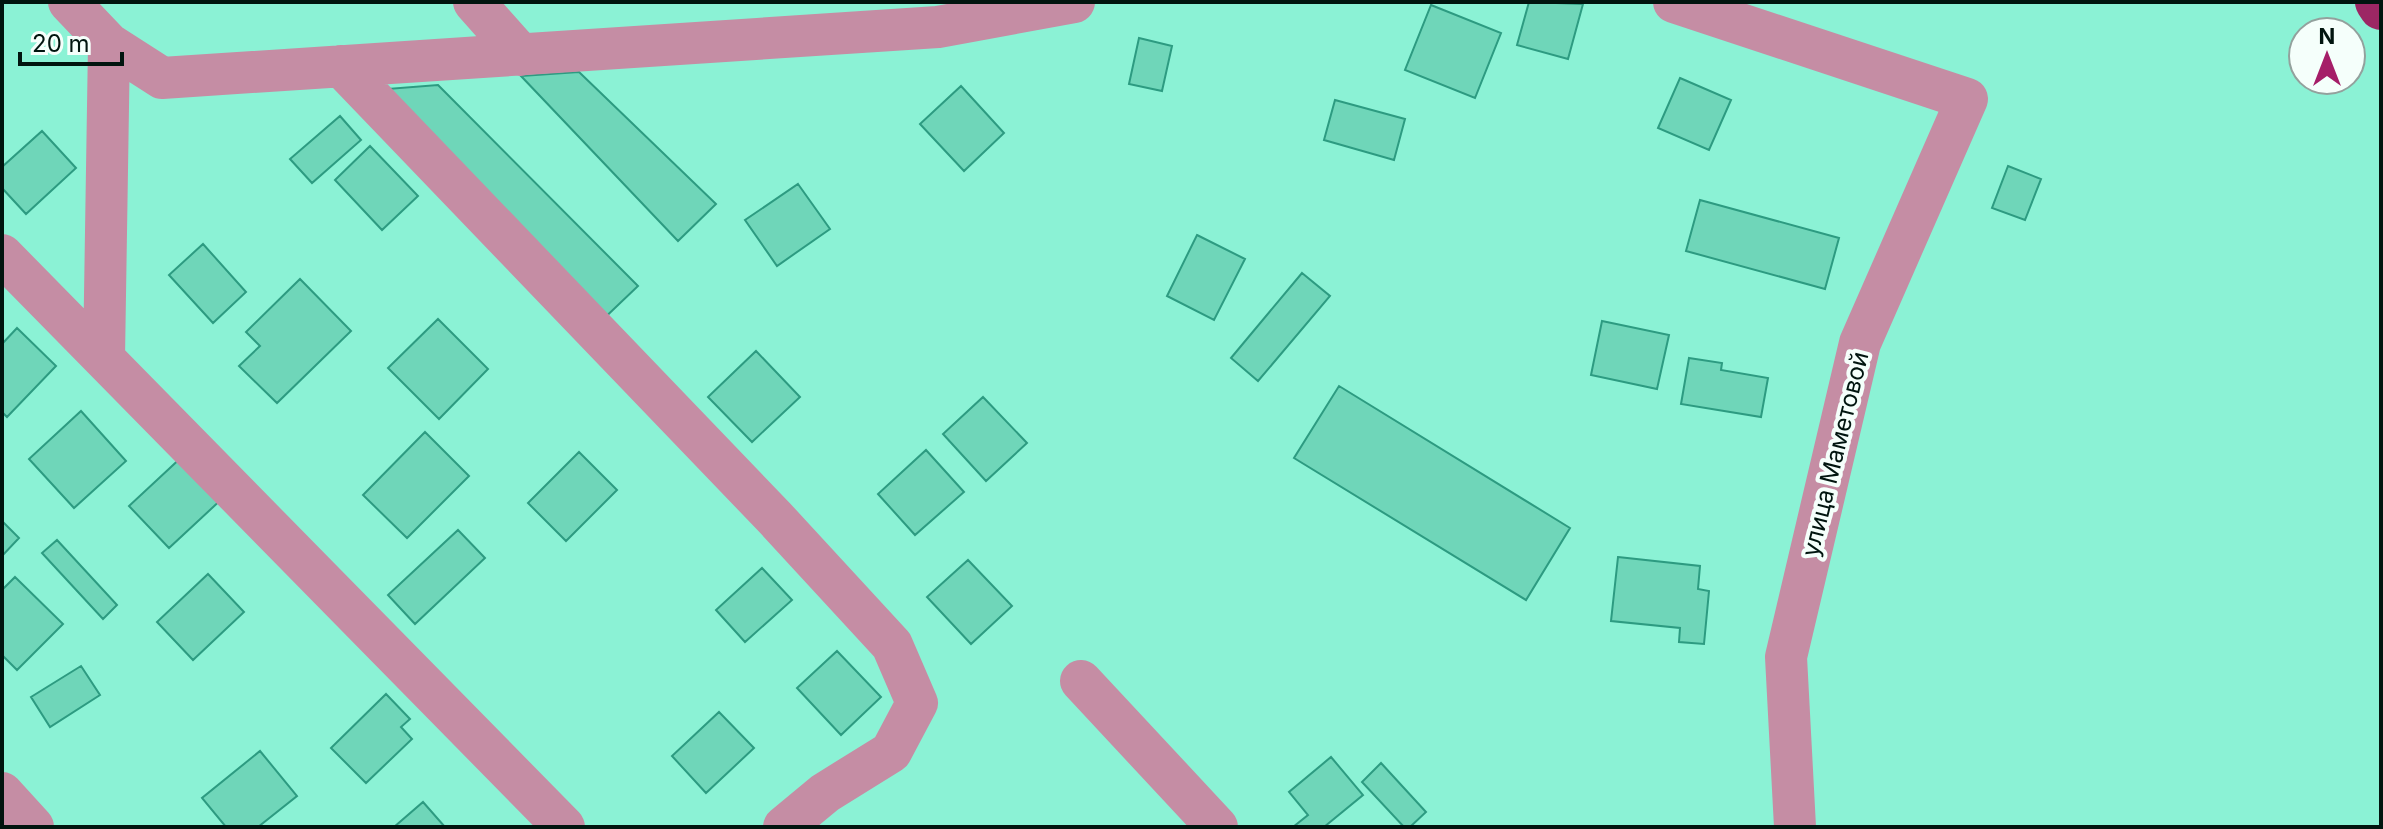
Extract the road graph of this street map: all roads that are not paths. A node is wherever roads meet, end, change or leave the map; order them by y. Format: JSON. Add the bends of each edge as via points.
{"nodes":[{"id":1,"x":69,"y":2,"type":"edge"},
{"id":2,"x":474,"y":2,"type":"edge"},
{"id":3,"x":1074,"y":2,"type":"edge"},
{"id":4,"x":1674,"y":2,"type":"edge"},
{"id":5,"x":2377,"y":2,"type":"edge"},
{"id":6,"x":2381,"y":8,"type":"edge"},
{"id":7,"x":926,"y":14,"type":"edge"},
{"id":8,"x":109,"y":44,"type":"junction"},
{"id":9,"x":521,"y":55,"type":"junction"},
{"id":10,"x":341,"y":66,"type":"junction"},
{"id":11,"x":2,"y":255,"type":"edge"},
{"id":12,"x":104,"y":358,"type":"junction"},
{"id":13,"x":1081,"y":681,"type":"dead end"},
{"id":14,"x":2,"y":793,"type":"edge"},
{"id":15,"x":33,"y":827,"type":"edge"},
{"id":16,"x":564,"y":827,"type":"edge"},
{"id":17,"x":784,"y":827,"type":"edge"},
{"id":18,"x":1217,"y":827,"type":"edge"},
{"id":19,"x":1795,"y":827,"type":"edge"}],
"edges":[{"from":1,"to":8,"type":"street"},
{"from":2,"to":9,"type":"street"},
{"from":3,"to":7,"type":"street"},
{"from":4,"to":19,"type":"street","name":"улица Маметовой","via":[[1967,99],[1860,343],[1786,657]]},
{"from":5,"to":6,"type":"highway"},
{"from":7,"to":9,"type":"street"},
{"from":8,"to":10,"type":"street","via":[[162,78]]},
{"from":8,"to":12,"type":"street"},
{"from":9,"to":10,"type":"street"},
{"from":10,"to":17,"type":"street","via":[[892,645],[917,703],[891,752],[825,793]]},
{"from":11,"to":12,"type":"street"},
{"from":12,"to":16,"type":"street"},
{"from":13,"to":18,"type":"street"},
{"from":14,"to":15,"type":"street"}]}
